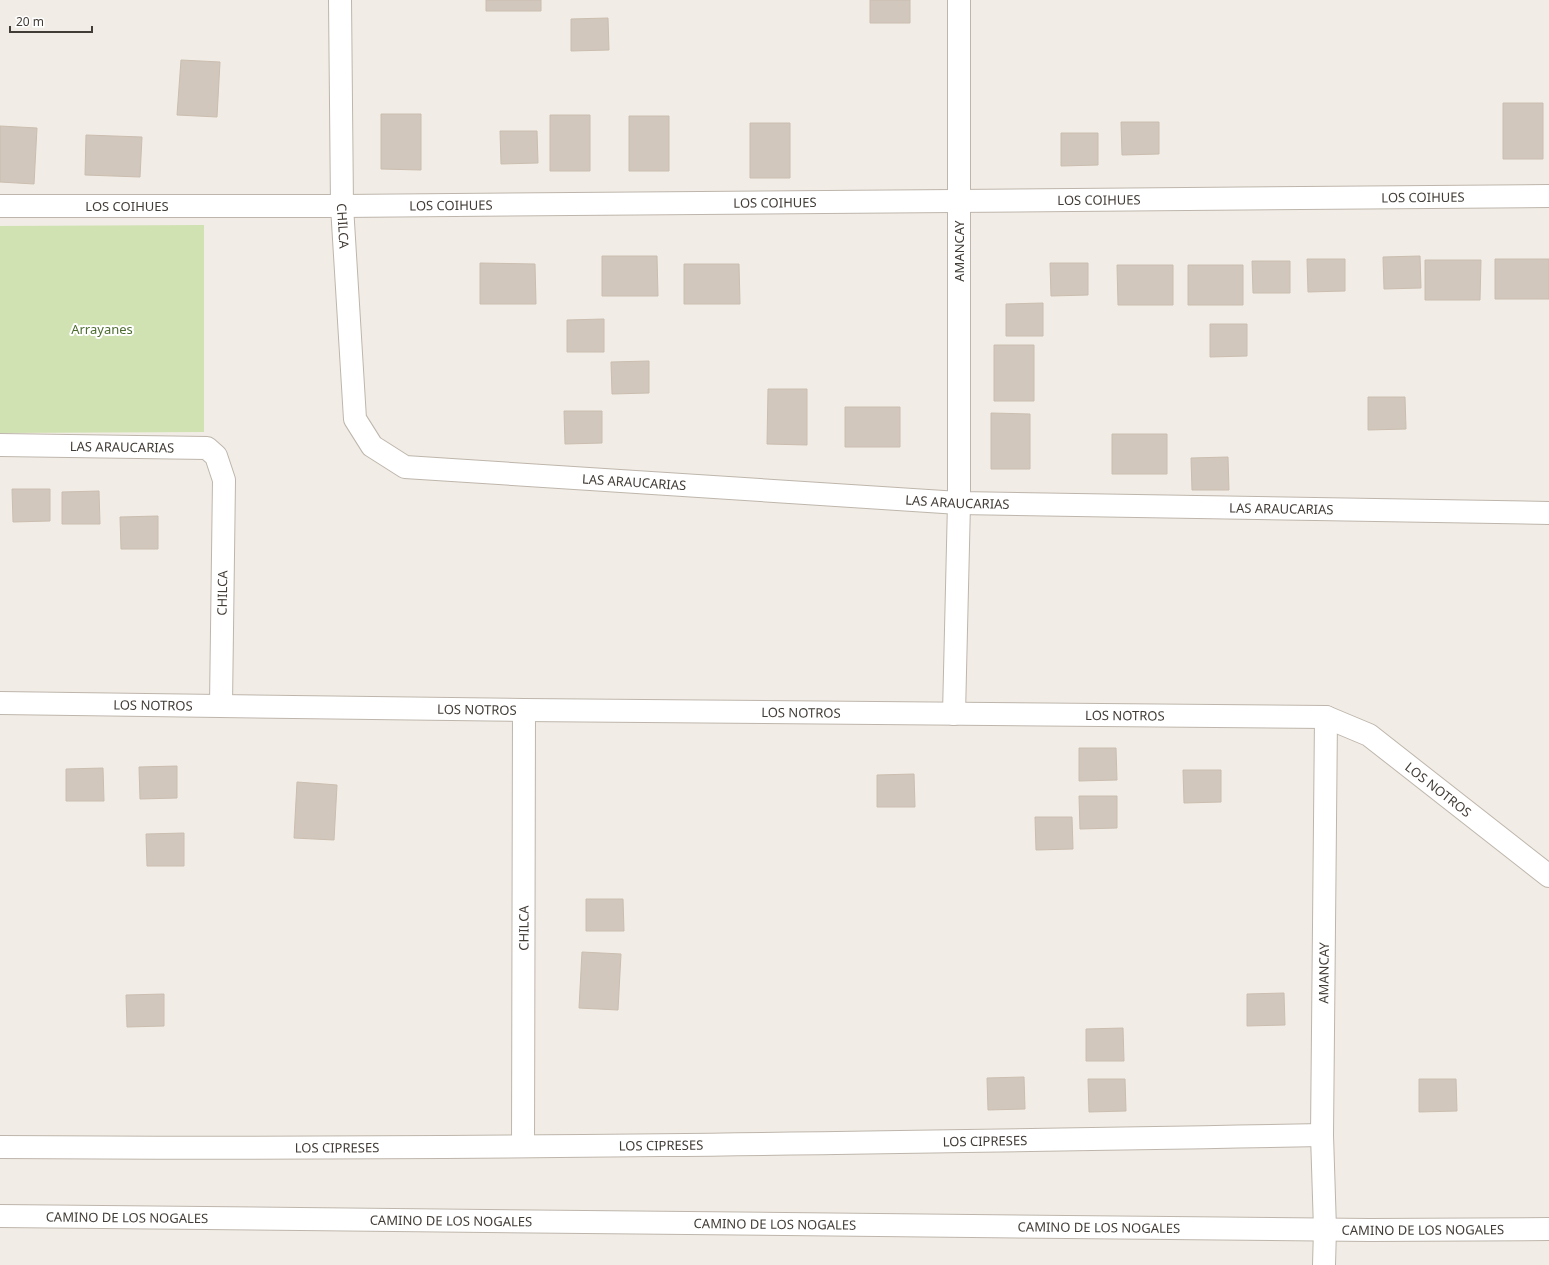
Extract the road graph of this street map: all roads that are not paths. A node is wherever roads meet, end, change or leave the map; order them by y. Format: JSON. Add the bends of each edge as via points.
{"nodes":[{"id":1,"x":340,"y":0,"type":"edge"},
{"id":2,"x":959,"y":0,"type":"edge"},
{"id":3,"x":1549,"y":196,"type":"edge"},
{"id":4,"x":959,"y":201,"type":"junction"},
{"id":5,"x":0,"y":206,"type":"edge"},
{"id":6,"x":342,"y":206,"type":"junction"},
{"id":7,"x":0,"y":445,"type":"edge"},
{"id":8,"x":372,"y":446,"type":"joint"},
{"id":9,"x":224,"y":480,"type":"joint"},
{"id":10,"x":959,"y":503,"type":"junction"},
{"id":11,"x":1549,"y":513,"type":"edge"},
{"id":12,"x":0,"y":703,"type":"edge"},
{"id":13,"x":221,"y":705,"type":"junction"},
{"id":14,"x":524,"y":710,"type":"junction"},
{"id":15,"x":954,"y":714,"type":"junction"},
{"id":16,"x":1326,"y":717,"type":"junction"},
{"id":17,"x":1549,"y":876,"type":"edge"},
{"id":18,"x":1322,"y":1135,"type":"junction"},
{"id":19,"x":524,"y":1146,"type":"junction"},
{"id":20,"x":0,"y":1147,"type":"edge"},
{"id":21,"x":0,"y":1216,"type":"edge"},
{"id":22,"x":1325,"y":1229,"type":"junction"},
{"id":23,"x":1549,"y":1229,"type":"edge"},
{"id":24,"x":1324,"y":1265,"type":"edge"}],
"edges":[{"from":1,"to":6,"type":"street","name":"CHILCA"},
{"from":2,"to":4,"type":"street","name":"AMANCAY"},
{"from":3,"to":4,"type":"street","name":"LOS COIHUES"},
{"from":4,"to":6,"type":"street","name":"LOS COIHUES"},
{"from":4,"to":10,"type":"street","name":"AMANCAY"},
{"from":5,"to":6,"type":"street","name":"LOS COIHUES"},
{"from":6,"to":8,"type":"street","name":"CHILCA","via":[[355,419]]},
{"from":7,"to":9,"type":"street","name":"LAS ARAUCARIAS","via":[[206,448],[216,456]]},
{"from":8,"to":10,"type":"street","name":"LAS ARAUCARIAS","via":[[406,466]]},
{"from":9,"to":13,"type":"street","name":"CHILCA"},
{"from":10,"to":11,"type":"street","name":"LAS ARAUCARIAS"},
{"from":10,"to":15,"type":"street","name":"AMANCAY"},
{"from":12,"to":13,"type":"street","name":"LOS NOTROS"},
{"from":13,"to":14,"type":"street","name":"LOS NOTROS"},
{"from":14,"to":15,"type":"street","name":"LOS NOTROS"},
{"from":14,"to":19,"type":"street","name":"CHILCA"},
{"from":15,"to":16,"type":"street","name":"LOS NOTROS"},
{"from":16,"to":17,"type":"street","name":"LOS NOTROS","via":[[1369,735]]},
{"from":16,"to":18,"type":"street","name":"AMANCAY"},
{"from":18,"to":19,"type":"street","name":"LOS CIPRESES"},
{"from":18,"to":22,"type":"street","name":"AMANCAY"},
{"from":19,"to":20,"type":"street","name":"LOS CIPRESES"},
{"from":21,"to":22,"type":"street","name":"CAMINO DE LOS NOGALES"},
{"from":22,"to":23,"type":"street","name":"CAMINO DE LOS NOGALES"},
{"from":22,"to":24,"type":"street","name":"AMANCAY"}]}
